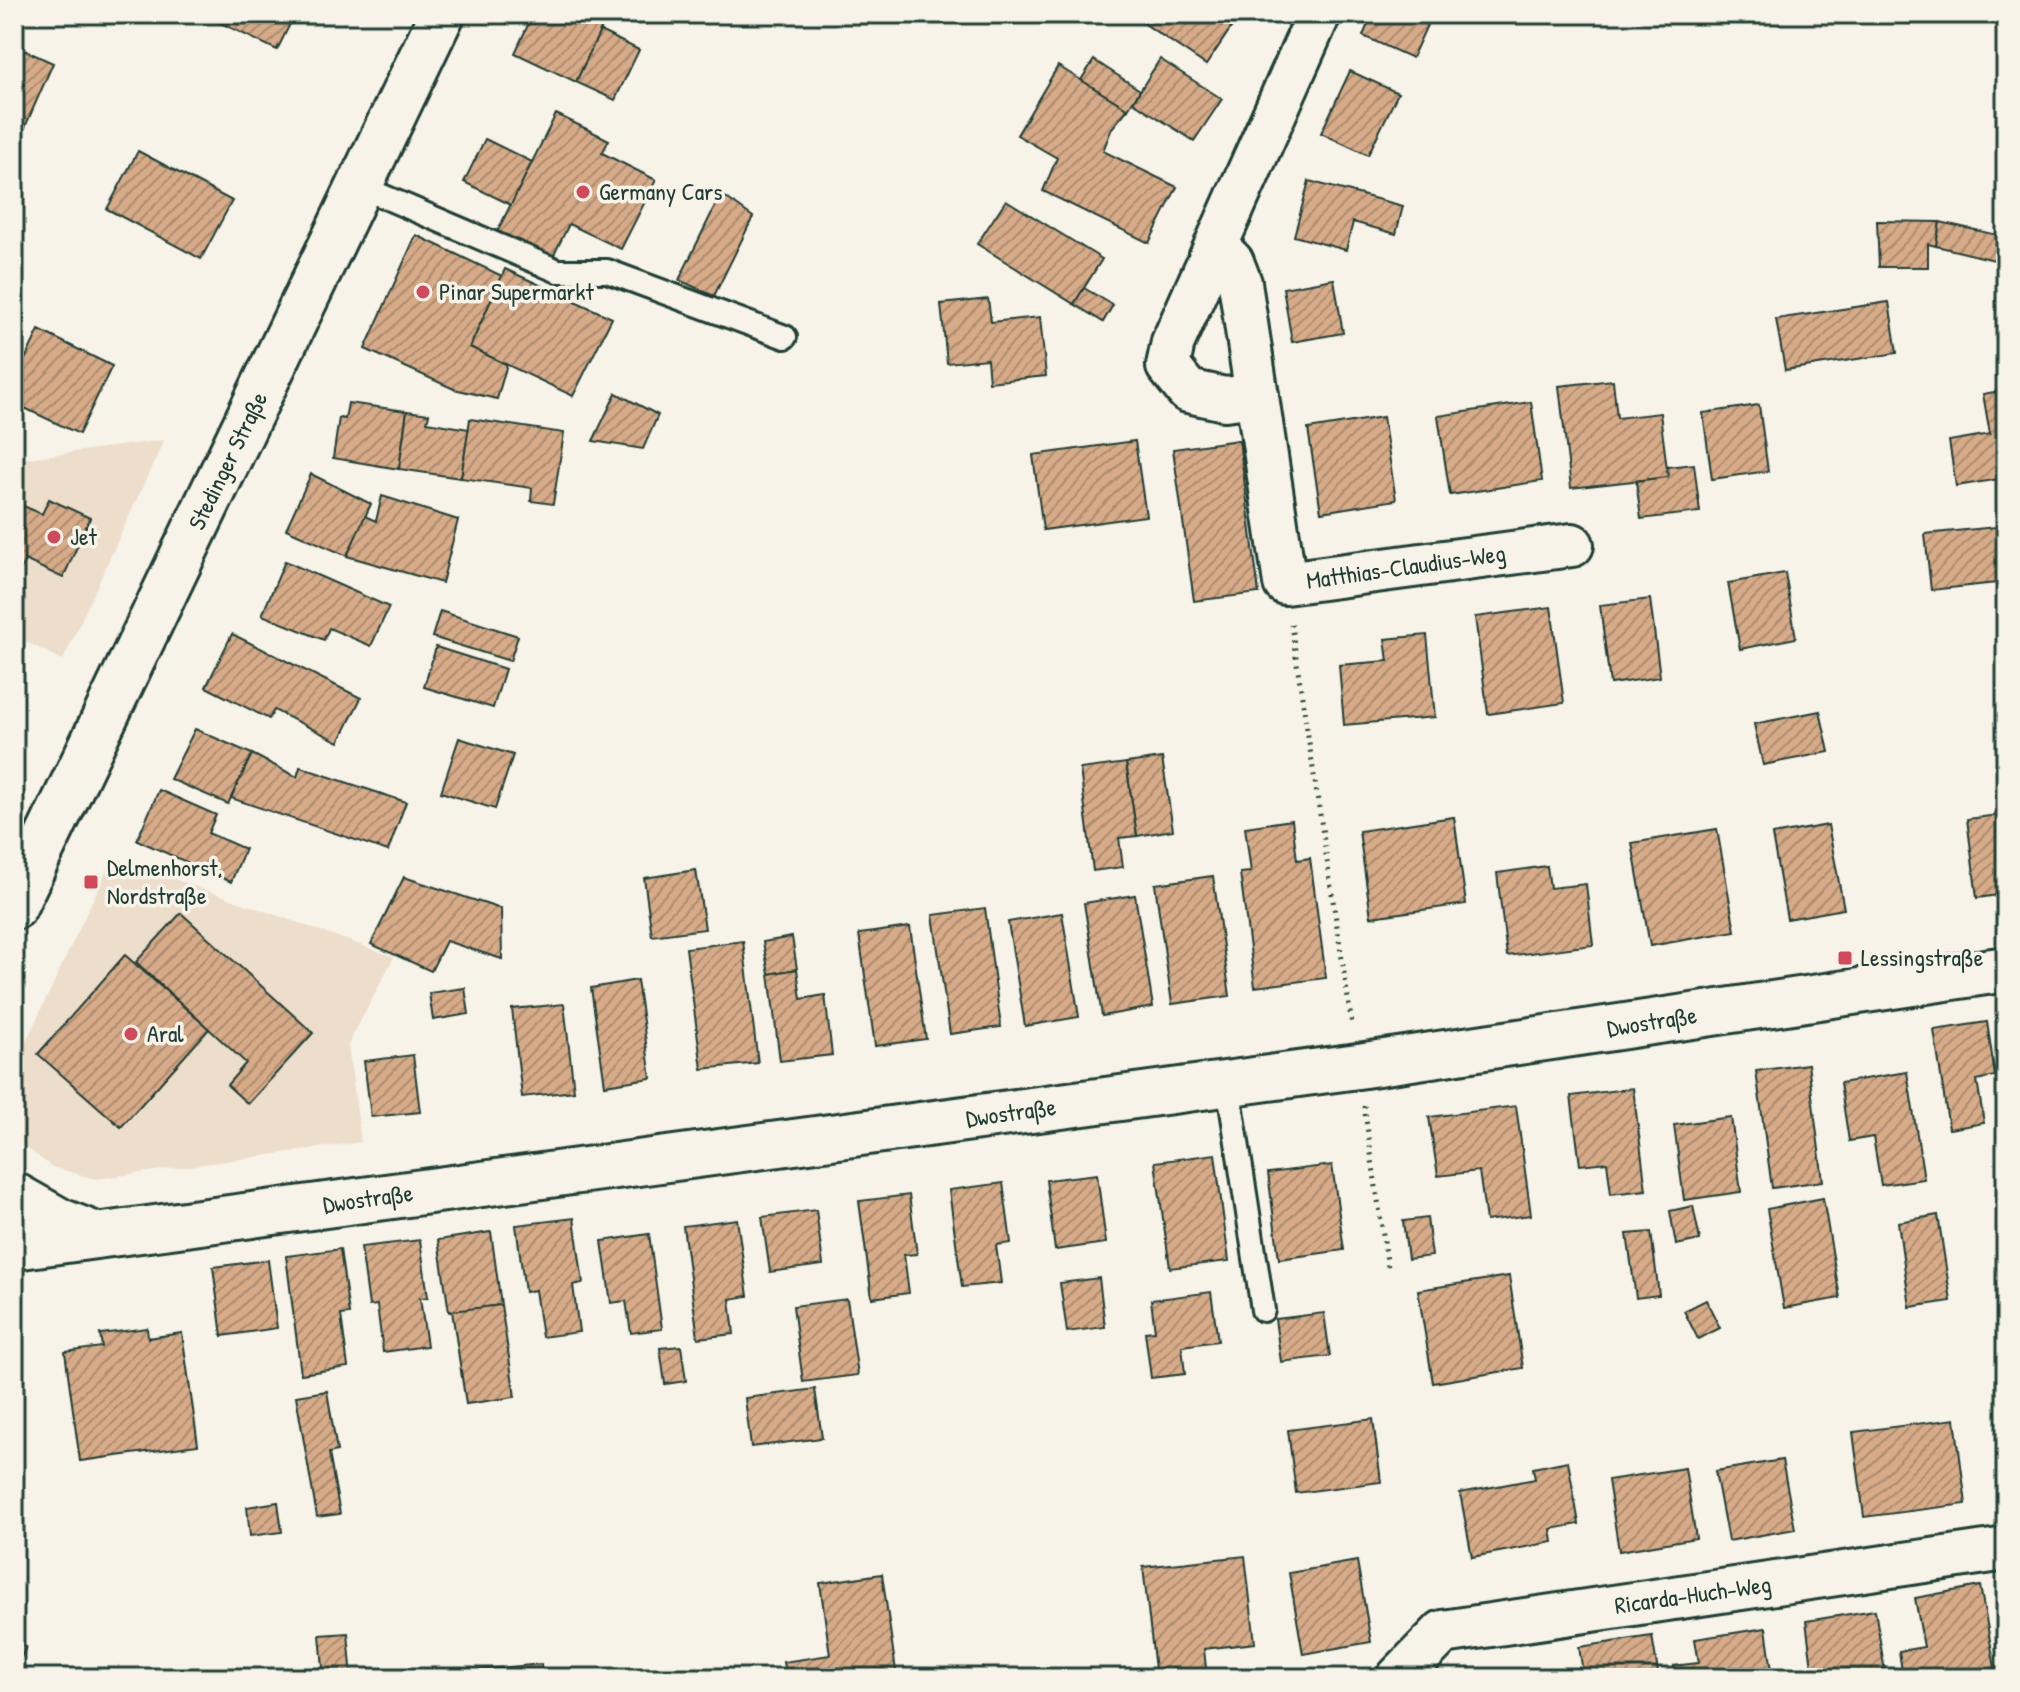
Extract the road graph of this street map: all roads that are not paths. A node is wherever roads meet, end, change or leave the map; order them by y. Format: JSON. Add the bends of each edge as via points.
{"nodes":[{"id":1,"x":442,"y":14,"type":"edge"},
{"id":2,"x":1319,"y":14,"type":"edge"},
{"id":3,"x":359,"y":186,"type":"junction"},
{"id":4,"x":1217,"y":247,"type":"junction"},
{"id":5,"x":785,"y":337,"type":"dead end"},
{"id":6,"x":1257,"y":395,"type":"junction"},
{"id":7,"x":1572,"y":545,"type":"dead end"},
{"id":8,"x":14,"y":907,"type":"edge"},
{"id":9,"x":2006,"y":969,"type":"edge"},
{"id":10,"x":1228,"y":1084,"type":"junction"},
{"id":11,"x":14,"y":1195,"type":"edge"},
{"id":12,"x":98,"y":1236,"type":"junction"},
{"id":13,"x":14,"y":1247,"type":"edge"},
{"id":14,"x":1263,"y":1310,"type":"dead end"},
{"id":15,"x":2006,"y":1549,"type":"edge"},
{"id":16,"x":1398,"y":1678,"type":"edge"}],
"edges":[{"from":1,"to":3,"type":"street","name":"Stedinger Straße"},
{"from":2,"to":4,"type":"street"},
{"from":3,"to":5,"type":"lane","via":[[558,271],[607,271]]},
{"from":3,"to":8,"type":"street","name":"Stedinger Straße"},
{"from":4,"to":6,"type":"street","name":"Matthias-Claudius-Weg","via":[[1232,262],[1240,283]]},
{"from":4,"to":6,"type":"street","via":[[1173,342],[1168,366],[1188,391],[1225,399]]},
{"from":6,"to":7,"type":"street","name":"Matthias-Claudius-Weg","via":[[1285,583]]},
{"from":9,"to":10,"type":"street","name":"Dwostraße"},
{"from":10,"to":12,"type":"street","name":"Dwostraße"},
{"from":10,"to":14,"type":"lane"},
{"from":11,"to":12,"type":"street"},
{"from":12,"to":13,"type":"street","name":"Dwostraße"},
{"from":15,"to":16,"type":"street","name":"Ricarda-Huch-Weg","via":[[1443,1632]]}]}
